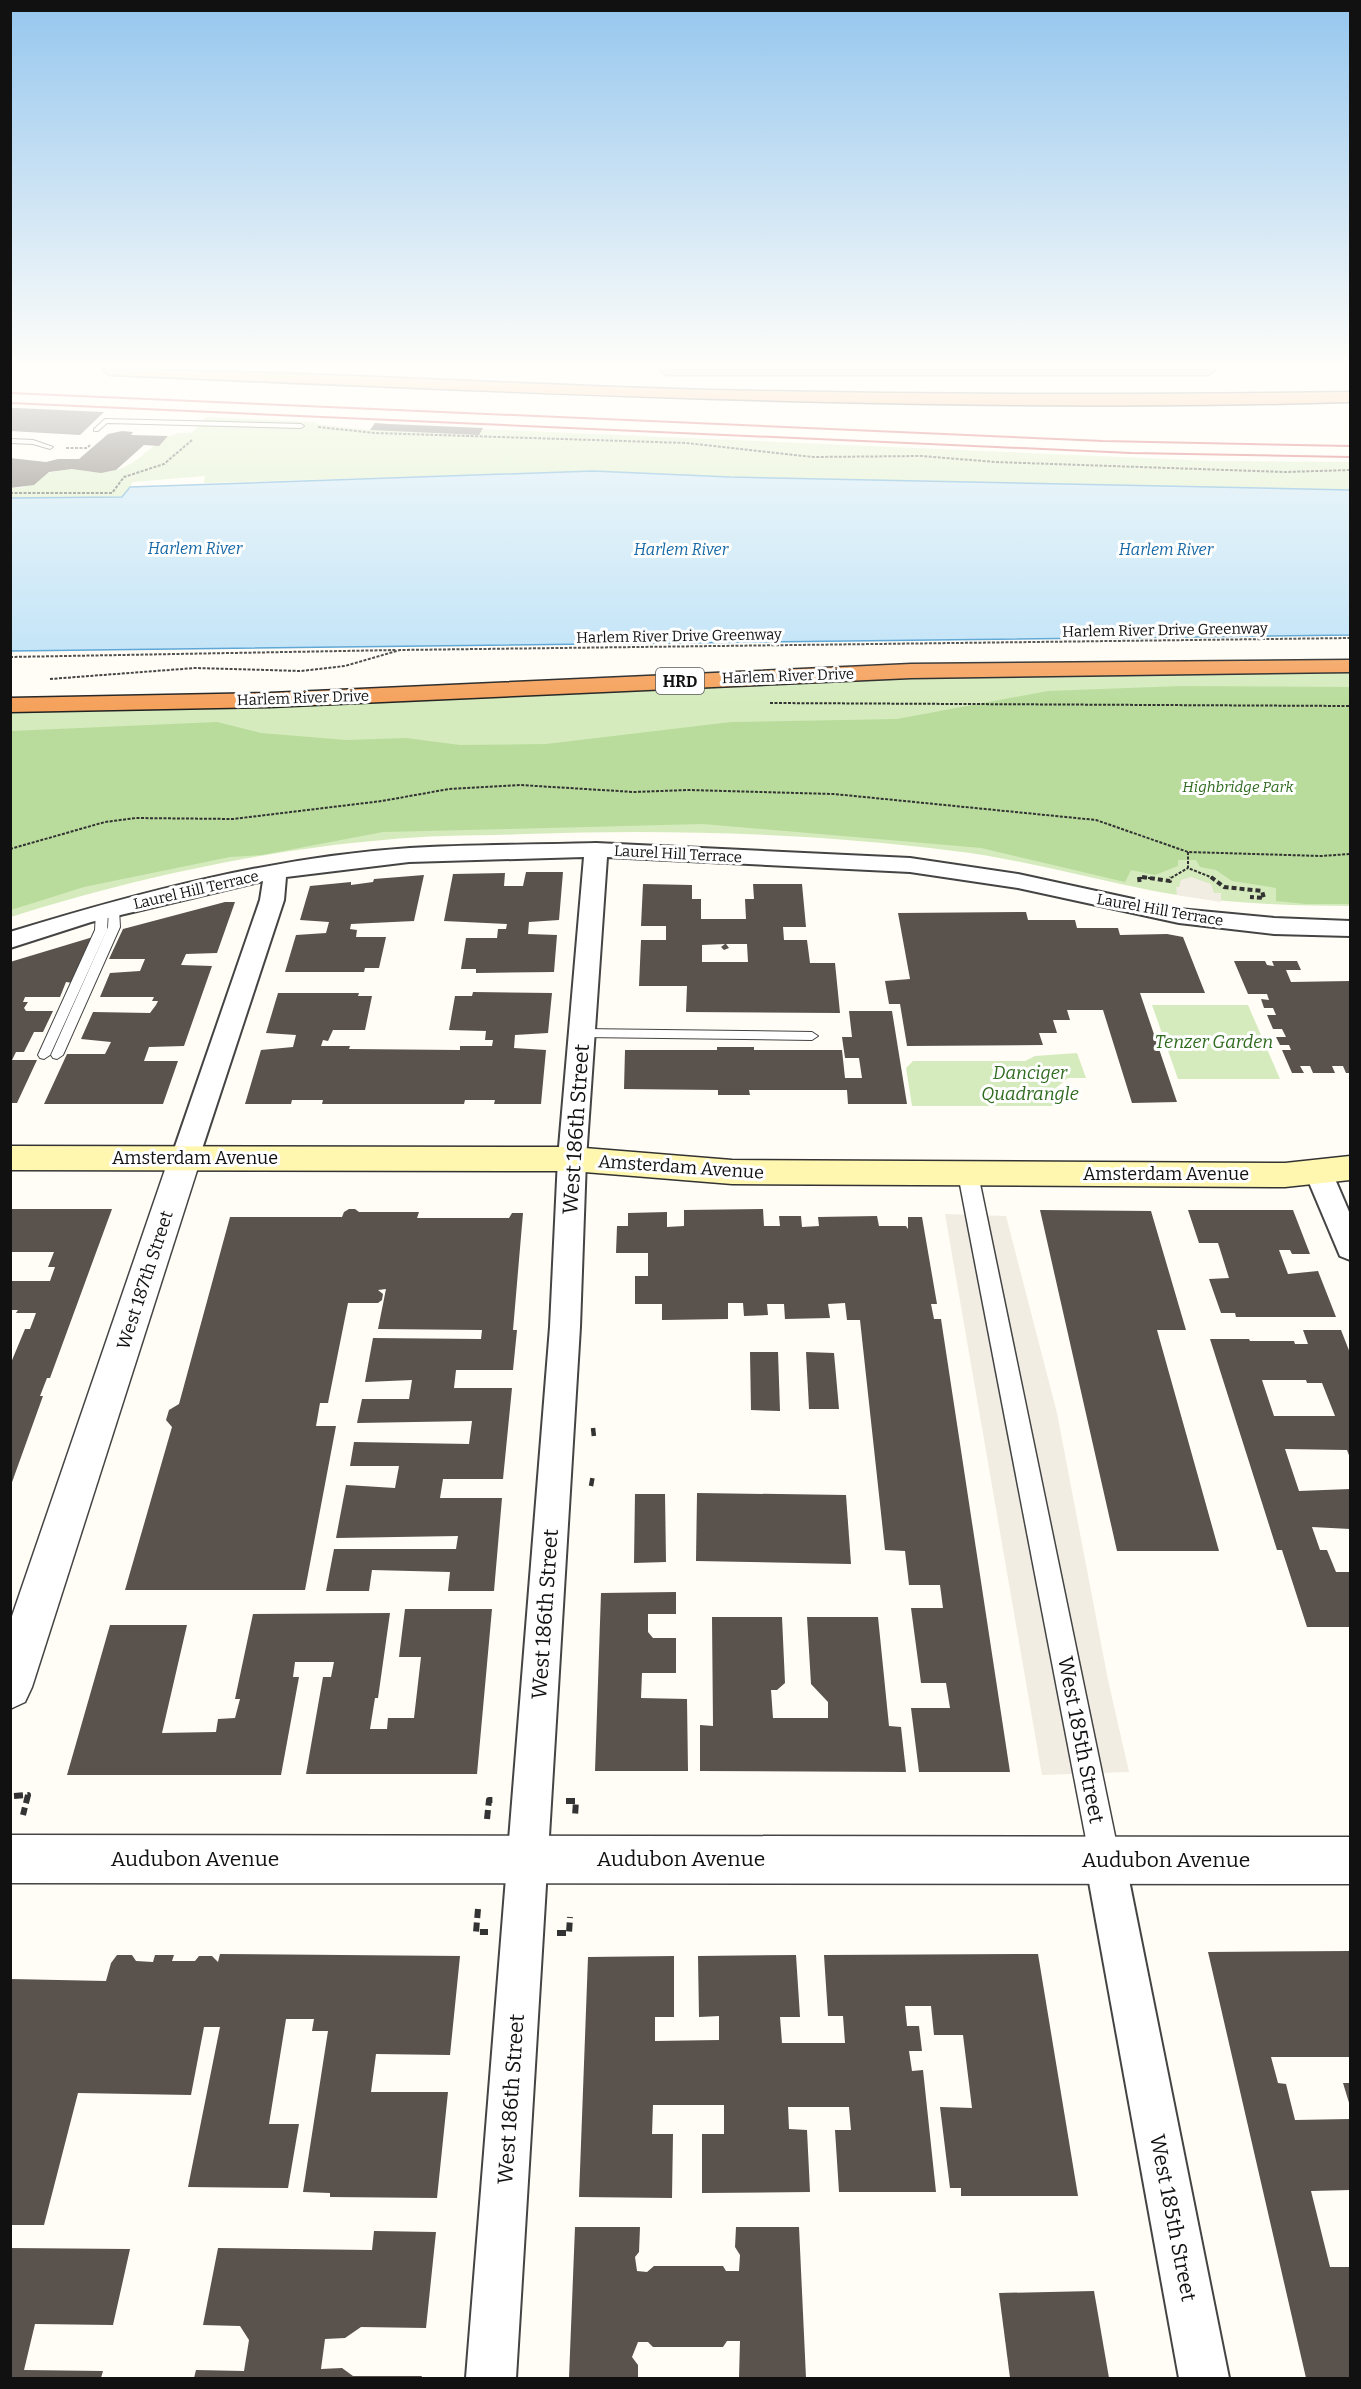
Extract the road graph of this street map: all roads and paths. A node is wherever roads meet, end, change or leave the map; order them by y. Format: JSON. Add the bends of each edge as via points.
{"nodes":[{"id":1,"x":121,"y":481,"type":"edge"},
{"id":2,"x":10,"y":494,"type":"edge"},
{"id":3,"x":1350,"y":638,"type":"edge"},
{"id":4,"x":400,"y":650,"type":"junction"},
{"id":5,"x":1350,"y":653,"type":"edge"},
{"id":6,"x":10,"y":657,"type":"edge"},
{"id":7,"x":1350,"y":666,"type":"edge"},
{"id":8,"x":48,"y":679,"type":"dead end"},
{"id":9,"x":10,"y":692,"type":"edge"},
{"id":10,"x":764,"y":703,"type":"dead end"},
{"id":11,"x":10,"y":705,"type":"edge"},
{"id":12,"x":1350,"y":706,"type":"edge"},
{"id":13,"x":10,"y":849,"type":"edge"},
{"id":14,"x":596,"y":850,"type":"junction"},
{"id":15,"x":1188,"y":852,"type":"junction"},
{"id":16,"x":1350,"y":854,"type":"edge"},
{"id":17,"x":1188,"y":868,"type":"junction"},
{"id":18,"x":274,"y":872,"type":"junction"},
{"id":19,"x":1148,"y":886,"type":"dead end"},
{"id":20,"x":1243,"y":897,"type":"dead end"},
{"id":21,"x":108,"y":910,"type":"junction"},
{"id":22,"x":1350,"y":929,"type":"edge"},
{"id":23,"x":10,"y":940,"type":"edge"},
{"id":24,"x":582,"y":1033,"type":"junction"},
{"id":25,"x":812,"y":1036,"type":"dead end"},
{"id":26,"x":44,"y":1055,"type":"dead end"},
{"id":27,"x":57,"y":1055,"type":"dead end"},
{"id":28,"x":10,"y":1158,"type":"edge"},
{"id":29,"x":185,"y":1158,"type":"junction"},
{"id":30,"x":572,"y":1159,"type":"junction"},
{"id":31,"x":1335,"y":1170,"type":"edge"},
{"id":32,"x":968,"y":1174,"type":"junction"},
{"id":33,"x":1350,"y":1248,"type":"edge"},
{"id":34,"x":593,"y":1428,"type":"dead end"},
{"id":35,"x":594,"y":1437,"type":"dead end"},
{"id":36,"x":593,"y":1475,"type":"dead end"},
{"id":37,"x":591,"y":1486,"type":"dead end"},
{"id":38,"x":11,"y":1684,"type":"edge"},
{"id":39,"x":14,"y":1796,"type":"dead end"},
{"id":40,"x":566,"y":1801,"type":"dead end"},
{"id":41,"x":23,"y":1815,"type":"dead end"},
{"id":42,"x":574,"y":1816,"type":"dead end"},
{"id":43,"x":10,"y":1859,"type":"edge"},
{"id":44,"x":528,"y":1859,"type":"junction"},
{"id":45,"x":1105,"y":1860,"type":"junction"},
{"id":46,"x":1350,"y":1861,"type":"edge"},
{"id":47,"x":478,"y":1909,"type":"dead end"},
{"id":48,"x":570,"y":1917,"type":"dead end"},
{"id":49,"x":489,"y":1932,"type":"dead end"},
{"id":50,"x":547,"y":1933,"type":"dead end"},
{"id":51,"x":491,"y":2379,"type":"edge"},
{"id":52,"x":1204,"y":2379,"type":"edge"}],
"edges":[{"from":1,"to":2,"type":"path","via":[[112,493]]},
{"from":3,"to":4,"type":"path","name":"Harlem River Drive Greenway"},
{"from":4,"to":6,"type":"path"},
{"from":4,"to":8,"type":"path","name":"Harlem River Drive Greenway","via":[[345,666],[301,671],[195,668]]},
{"from":5,"to":9,"type":"highway","name":"Harlem River Drive","number":"HRD","via":[[906,659],[272,687]]},
{"from":7,"to":11,"type":"highway","name":"Harlem River Drive","number":"HRD","via":[[911,671],[270,700]]},
{"from":10,"to":12,"type":"path"},
{"from":13,"to":15,"type":"path","via":[[105,822],[136,818],[233,819],[448,789],[520,785],[634,792],[834,794],[976,807],[1096,820]]},
{"from":14,"to":18,"type":"street","name":"Laurel Hill Terrace","via":[[409,855]]},
{"from":14,"to":22,"type":"street","name":"Laurel Hill Terrace","via":[[910,865],[1018,881],[1179,916]]},
{"from":14,"to":24,"type":"street","name":"West 186th Street"},
{"from":15,"to":16,"type":"path"},
{"from":15,"to":17,"type":"path"},
{"from":17,"to":19,"type":"path","via":[[1171,876],[1170,881],[1139,876],[1139,885]]},
{"from":17,"to":20,"type":"path","via":[[1210,876],[1224,887],[1262,891],[1264,898]]},
{"from":18,"to":21,"type":"street","name":"Laurel Hill Terrace"},
{"from":18,"to":29,"type":"street","name":"West 187th Street","via":[[272,900]]},
{"from":21,"to":23,"type":"street","name":"Laurel Hill Terrace"},
{"from":21,"to":26,"type":"lane"},
{"from":21,"to":27,"type":"lane","via":[[114,927]]},
{"from":24,"to":25,"type":"lane"},
{"from":24,"to":30,"type":"street","name":"West 186th Street"},
{"from":28,"to":29,"type":"main road","name":"Amsterdam Avenue"},
{"from":29,"to":30,"type":"main road","name":"Amsterdam Avenue"},
{"from":29,"to":38,"type":"street","name":"West 187th Street"},
{"from":30,"to":32,"type":"main road","name":"Amsterdam Avenue","via":[[732,1172]]},
{"from":30,"to":44,"type":"street","name":"West 186th Street","via":[[565,1327]]},
{"from":31,"to":32,"type":"main road","name":"Amsterdam Avenue","via":[[1285,1175]]},
{"from":31,"to":33,"type":"street"},
{"from":32,"to":45,"type":"street","name":"West 185th Street"},
{"from":34,"to":35,"type":"path"},
{"from":36,"to":37,"type":"path"},
{"from":39,"to":41,"type":"path","via":[[28,1796]]},
{"from":40,"to":42,"type":"path","via":[[576,1801]]},
{"from":43,"to":44,"type":"street","name":"Audubon Avenue"},
{"from":44,"to":45,"type":"street","name":"Audubon Avenue"},
{"from":44,"to":51,"type":"street","name":"West 186th Street"},
{"from":45,"to":46,"type":"street","name":"Audubon Avenue"},
{"from":45,"to":52,"type":"street","name":"West 185th Street"},
{"from":47,"to":49,"type":"path","via":[[476,1932]]},
{"from":48,"to":50,"type":"path","via":[[569,1933]]}]}
